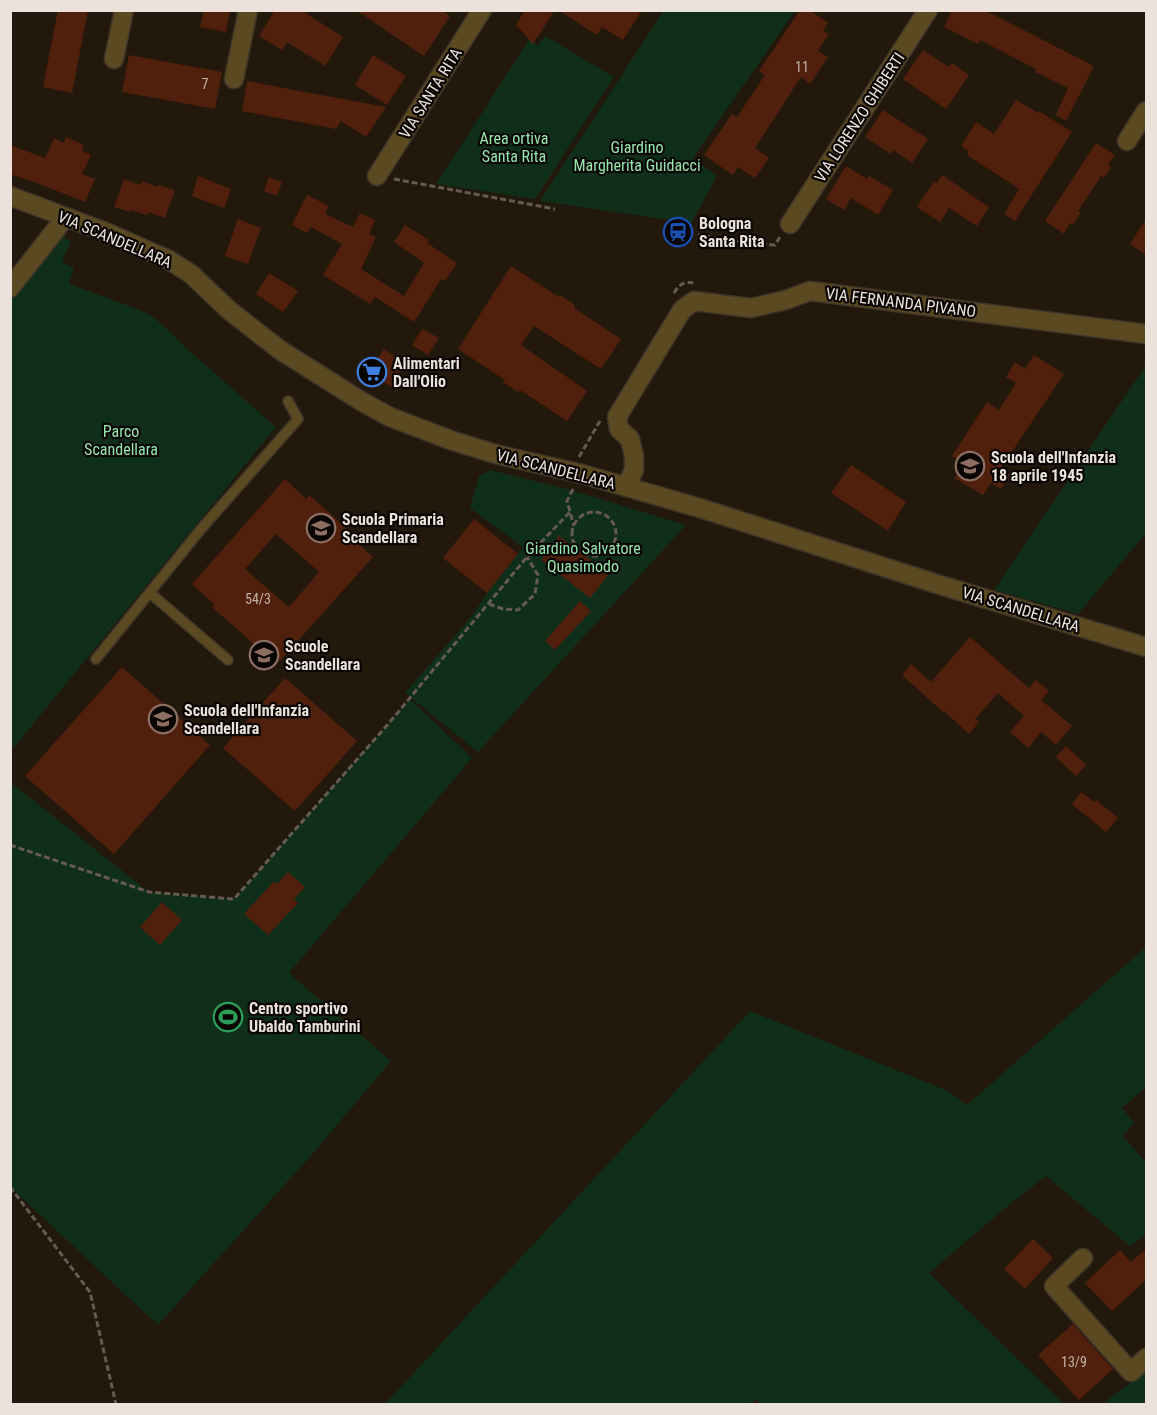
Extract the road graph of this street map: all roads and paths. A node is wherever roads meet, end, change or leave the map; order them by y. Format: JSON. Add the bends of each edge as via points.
{"nodes":[{"id":1,"x":124,"y":10,"type":"edge"},
{"id":2,"x":248,"y":10,"type":"edge"},
{"id":3,"x":482,"y":10,"type":"edge"},
{"id":4,"x":928,"y":10,"type":"edge"},
{"id":5,"x":114,"y":59,"type":"dead end"},
{"id":6,"x":234,"y":79,"type":"dead end"},
{"id":7,"x":1146,"y":111,"type":"edge"},
{"id":8,"x":1127,"y":141,"type":"dead end"},
{"id":9,"x":377,"y":176,"type":"joint"},
{"id":10,"x":10,"y":196,"type":"edge"},
{"id":11,"x":555,"y":209,"type":"dead end"},
{"id":12,"x":65,"y":218,"type":"junction"},
{"id":13,"x":790,"y":224,"type":"joint"},
{"id":14,"x":698,"y":235,"type":"dead end"},
{"id":15,"x":10,"y":288,"type":"edge"},
{"id":16,"x":1146,"y":334,"type":"edge"},
{"id":17,"x":288,"y":401,"type":"dead end"},
{"id":18,"x":626,"y":487,"type":"junction"},
{"id":19,"x":571,"y":494,"type":"dead end"},
{"id":20,"x":570,"y":512,"type":"junction"},
{"id":21,"x":573,"y":526,"type":"junction"},
{"id":22,"x":527,"y":557,"type":"junction"},
{"id":23,"x":150,"y":593,"type":"junction"},
{"id":24,"x":489,"y":604,"type":"junction"},
{"id":25,"x":1146,"y":647,"type":"edge"},
{"id":26,"x":96,"y":659,"type":"dead end"},
{"id":27,"x":228,"y":660,"type":"dead end"},
{"id":28,"x":10,"y":845,"type":"edge"},
{"id":29,"x":10,"y":1187,"type":"edge"},
{"id":30,"x":1083,"y":1258,"type":"dead end"},
{"id":31,"x":1146,"y":1358,"type":"edge"},
{"id":32,"x":116,"y":1404,"type":"edge"}],
"edges":[{"from":1,"to":5,"type":"street"},
{"from":2,"to":6,"type":"street"},
{"from":3,"to":9,"type":"street","name":"VIA SANTA RITA"},
{"from":4,"to":13,"type":"street","name":"VIA LORENZO GHIBERTI"},
{"from":7,"to":8,"type":"street"},
{"from":9,"to":11,"type":"path"},
{"from":10,"to":12,"type":"street","name":"VIA SCANDELLARA"},
{"from":12,"to":15,"type":"street"},
{"from":12,"to":18,"type":"street","name":"VIA SCANDELLARA","via":[[169,260],[280,350],[390,417],[499,455]]},
{"from":13,"to":14,"type":"path","via":[[775,245]]},
{"from":16,"to":18,"type":"street","name":"VIA FERNANDA PIVANO","via":[[810,291],[751,308],[694,301],[682,310],[617,417],[619,429],[630,439],[634,456]]},
{"from":17,"to":23,"type":"lane","via":[[297,419]]},
{"from":18,"to":25,"type":"street","name":"VIA SCANDELLARA"},
{"from":19,"to":20,"type":"path","via":[[567,501]]},
{"from":20,"to":21,"type":"path"},
{"from":20,"to":22,"type":"path"},
{"from":21,"to":21,"type":"path","via":[[574,541],[589,555],[603,554],[616,537],[614,524],[596,512],[582,516]]},
{"from":22,"to":24,"type":"path"},
{"from":22,"to":24,"type":"path","via":[[538,575],[535,594],[518,610]]},
{"from":23,"to":26,"type":"lane"},
{"from":23,"to":27,"type":"lane"},
{"from":24,"to":28,"type":"path","via":[[234,899],[149,892]]},
{"from":29,"to":32,"type":"path","via":[[90,1292]]},
{"from":30,"to":31,"type":"street","via":[[1054,1286],[1131,1371]]}]}
